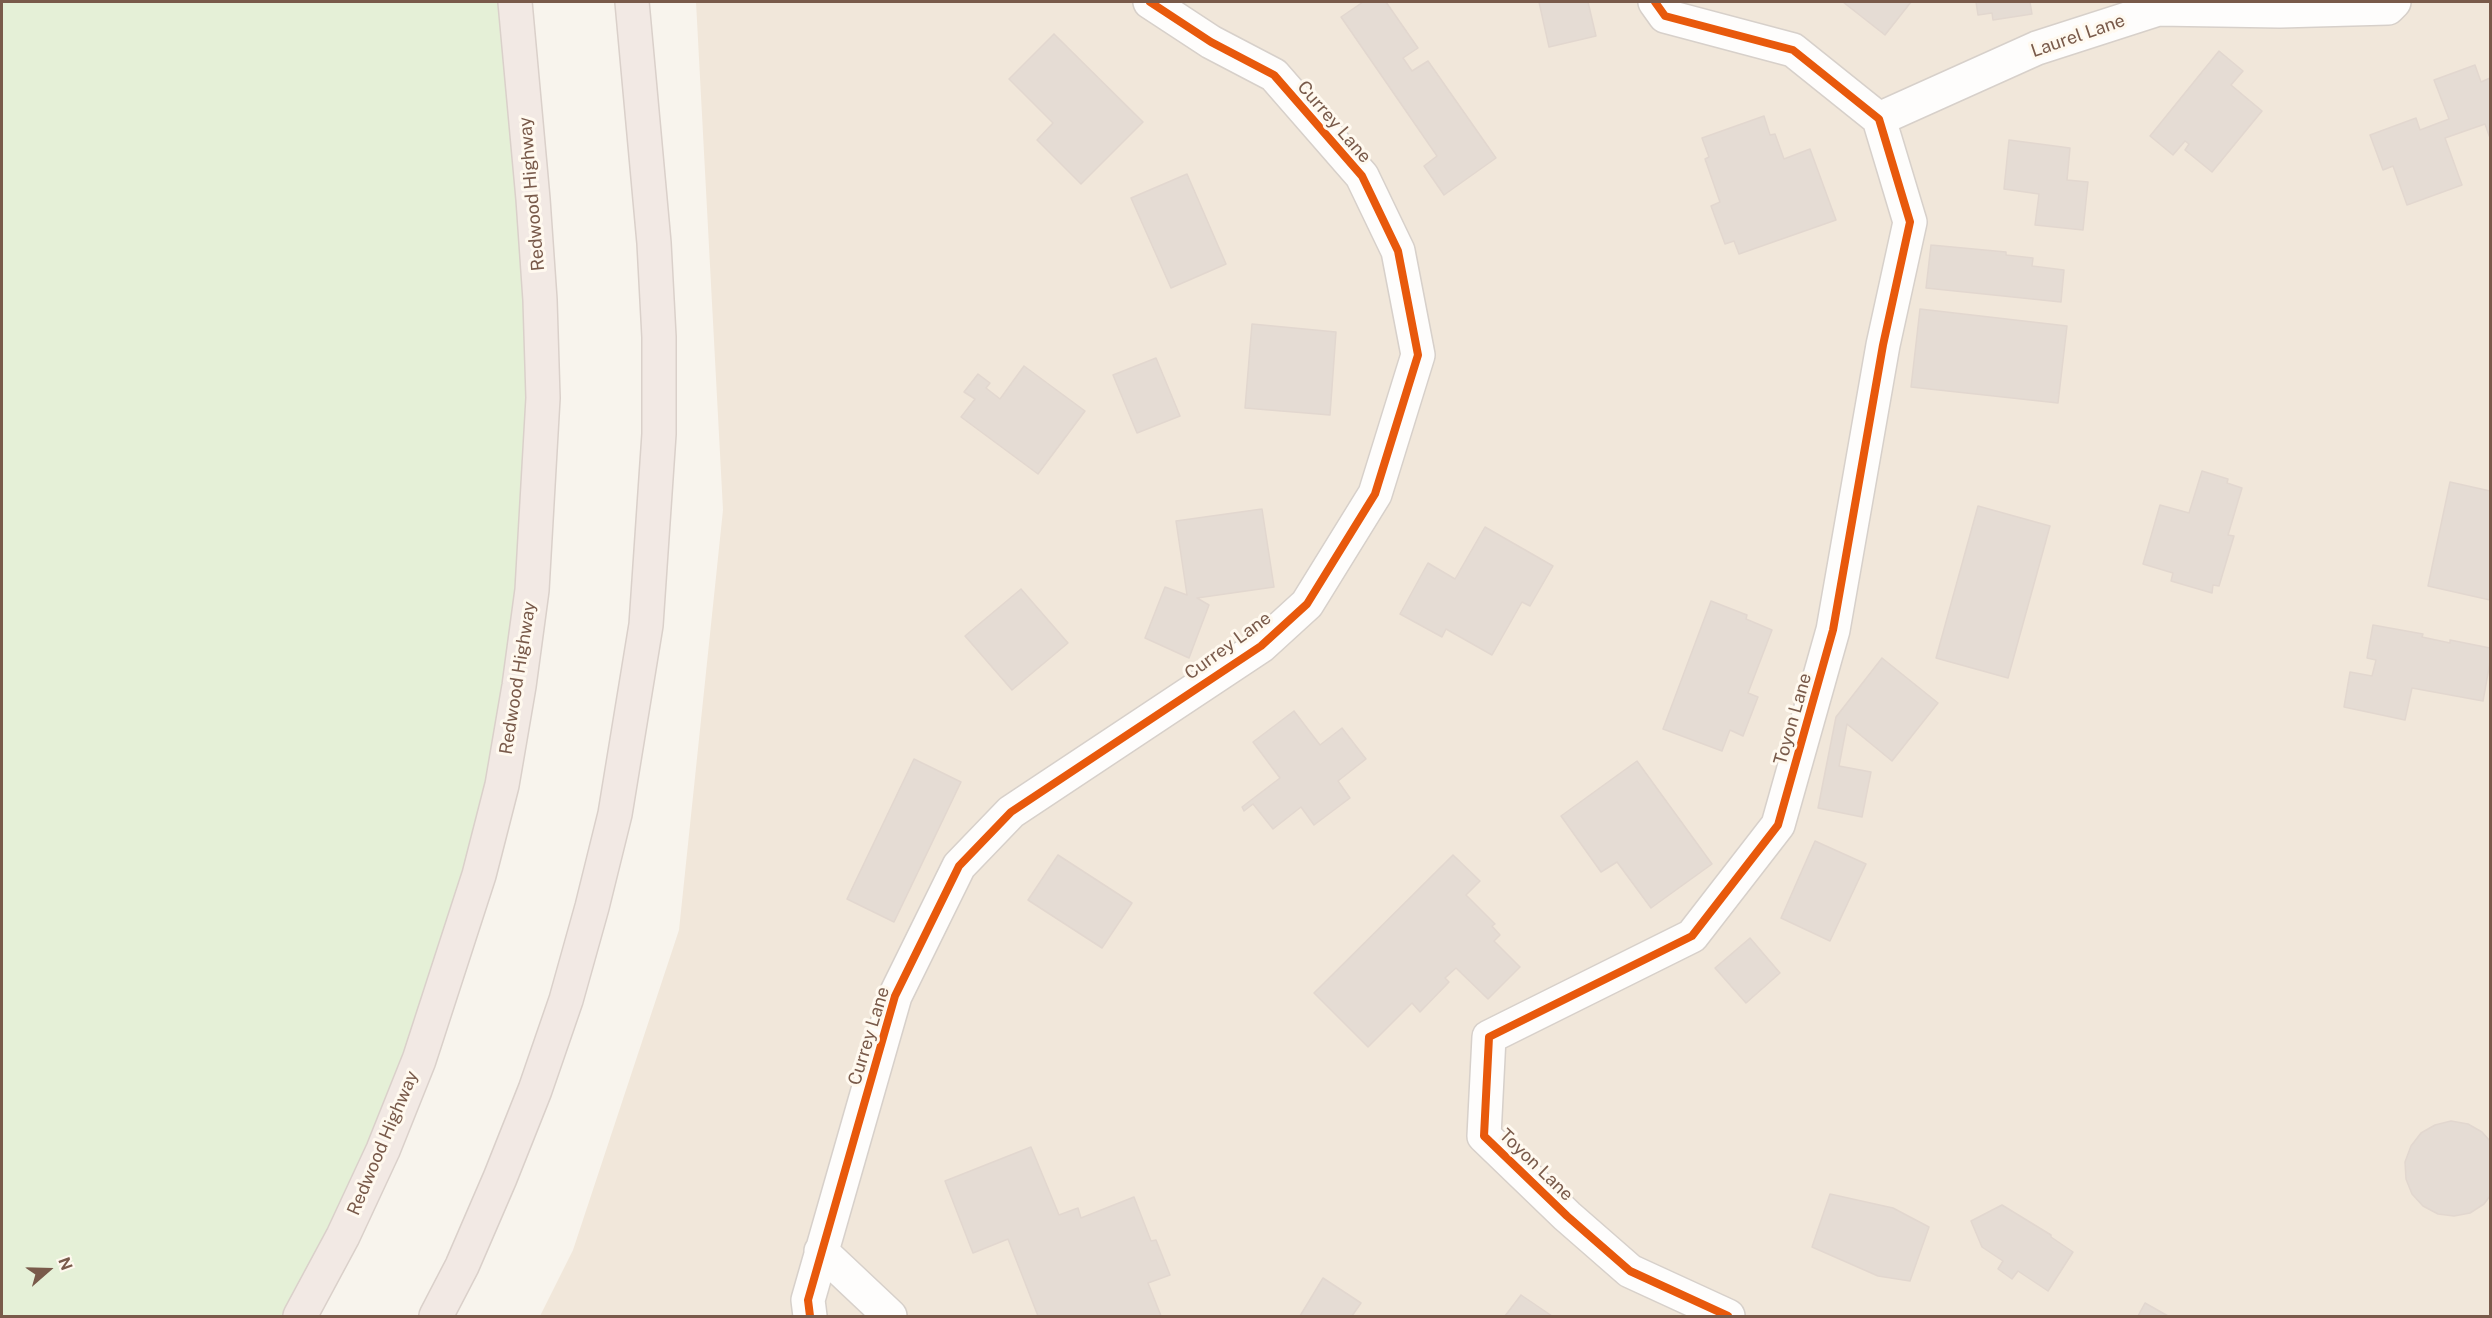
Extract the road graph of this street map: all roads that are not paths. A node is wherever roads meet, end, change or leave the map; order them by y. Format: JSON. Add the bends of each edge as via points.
{"nodes":[{"id":1,"x":515,"y":2,"type":"edge"},
{"id":2,"x":632,"y":2,"type":"edge"},
{"id":3,"x":1150,"y":2,"type":"edge"},
{"id":4,"x":1655,"y":2,"type":"edge"},
{"id":5,"x":2394,"y":2,"type":"edge"},
{"id":6,"x":1879,"y":118,"type":"junction"},
{"id":7,"x":821,"y":1251,"type":"junction"},
{"id":8,"x":300,"y":1317,"type":"edge"},
{"id":9,"x":436,"y":1317,"type":"edge"},
{"id":10,"x":810,"y":1317,"type":"edge"},
{"id":11,"x":890,"y":1317,"type":"edge"},
{"id":12,"x":1728,"y":1317,"type":"edge"}],
"edges":[{"from":1,"to":8,"type":"highway","name":"Redwood Highway","via":[[533,199],[543,398],[532,590],[517,697],[502,785],[480,875],[419,1060],[348,1226]]},
{"from":2,"to":9,"type":"highway","via":[[659,337],[654,529],[642,648],[615,814],[566,1000],[500,1178]]},
{"from":3,"to":7,"type":"street","name":"Currey Lane","via":[[1211,42],[1274,75],[1362,176],[1398,251],[1418,355],[1375,494],[1307,604],[1261,646],[1011,812],[959,866],[895,996]]},
{"from":4,"to":6,"type":"street","via":[[1665,16],[1793,50]]},
{"from":5,"to":6,"type":"street","name":"Laurel Lane","via":[[2388,8],[2158,9],[2037,48]]},
{"from":6,"to":12,"type":"street","name":"Toyon Lane","via":[[1910,222],[1883,345],[1833,630],[1778,825],[1692,936],[1489,1037],[1484,1136],[1630,1271]]},
{"from":7,"to":10,"type":"street","name":"Currey Lane","via":[[808,1300]]},
{"from":7,"to":11,"type":"street"}]}
